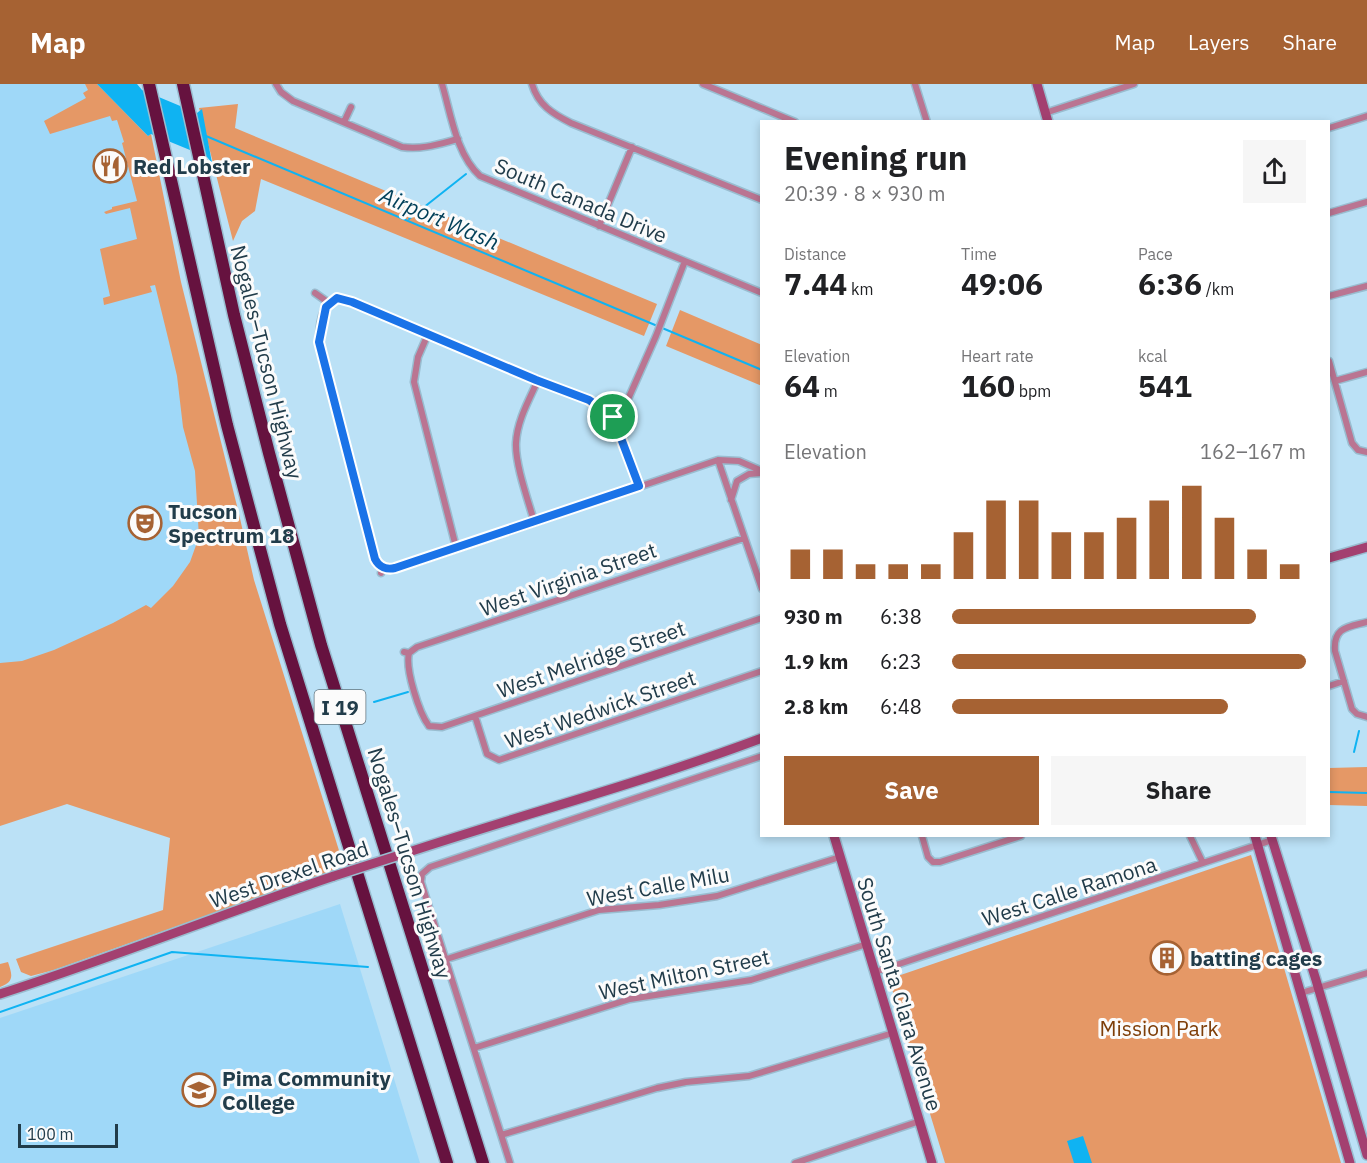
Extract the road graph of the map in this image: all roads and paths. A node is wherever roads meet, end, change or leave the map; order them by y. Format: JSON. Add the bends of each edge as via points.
{"nodes":[{"id":1,"x":183,"y":84,"type":"edge"},
{"id":2,"x":276,"y":84,"type":"edge"},
{"id":3,"x":442,"y":84,"type":"edge"},
{"id":4,"x":532,"y":84,"type":"edge"},
{"id":5,"x":704,"y":84,"type":"edge"},
{"id":6,"x":915,"y":84,"type":"edge"},
{"id":7,"x":1037,"y":84,"type":"edge"},
{"id":8,"x":1134,"y":84,"type":"edge"},
{"id":9,"x":150,"y":89,"type":"edge"},
{"id":10,"x":351,"y":107,"type":"dead end"},
{"id":11,"x":1367,"y":116,"type":"edge"},
{"id":12,"x":1047,"y":117,"type":"edge"},
{"id":13,"x":790,"y":120,"type":"edge"},
{"id":14,"x":926,"y":120,"type":"edge"},
{"id":15,"x":344,"y":122,"type":"junction"},
{"id":16,"x":1330,"y":128,"type":"edge"},
{"id":17,"x":458,"y":139,"type":"junction"},
{"id":18,"x":632,"y":147,"type":"junction"},
{"id":19,"x":760,"y":199,"type":"edge"},
{"id":20,"x":1367,"y":202,"type":"edge"},
{"id":21,"x":1330,"y":213,"type":"edge"},
{"id":22,"x":599,"y":226,"type":"junction"},
{"id":23,"x":685,"y":261,"type":"junction"},
{"id":24,"x":1367,"y":286,"type":"edge"},
{"id":25,"x":760,"y":291,"type":"edge"},
{"id":26,"x":315,"y":293,"type":"dead end"},
{"id":27,"x":1330,"y":297,"type":"edge"},
{"id":28,"x":329,"y":303,"type":"junction"},
{"id":29,"x":428,"y":334,"type":"junction"},
{"id":30,"x":1330,"y":364,"type":"edge"},
{"id":31,"x":1367,"y":372,"type":"edge"},
{"id":32,"x":538,"y":380,"type":"junction"},
{"id":33,"x":1335,"y":381,"type":"junction"},
{"id":34,"x":613,"y":417,"type":"junction"},
{"id":35,"x":1361,"y":452,"type":"edge"},
{"id":36,"x":718,"y":460,"type":"junction"},
{"id":37,"x":760,"y":471,"type":"edge"},
{"id":38,"x":760,"y":472,"type":"edge"},
{"id":39,"x":639,"y":486,"type":"junction"},
{"id":40,"x":731,"y":501,"type":"junction"},
{"id":41,"x":534,"y":522,"type":"junction"},
{"id":42,"x":744,"y":538,"type":"junction"},
{"id":43,"x":456,"y":547,"type":"junction"},
{"id":44,"x":1367,"y":548,"type":"edge"},
{"id":45,"x":1330,"y":558,"type":"edge"},
{"id":46,"x":760,"y":583,"type":"edge"},
{"id":47,"x":760,"y":619,"type":"edge"},
{"id":48,"x":1367,"y":622,"type":"edge"},
{"id":49,"x":760,"y":672,"type":"edge"},
{"id":50,"x":1344,"y":681,"type":"junction"},
{"id":51,"x":1330,"y":686,"type":"edge"},
{"id":52,"x":475,"y":716,"type":"junction"},
{"id":53,"x":1367,"y":717,"type":"edge"},
{"id":54,"x":428,"y":729,"type":"joint"},
{"id":55,"x":760,"y":739,"type":"edge"},
{"id":56,"x":760,"y":757,"type":"edge"},
{"id":57,"x":493,"y":758,"type":"junction"},
{"id":58,"x":489,"y":765,"type":"dead end"},
{"id":59,"x":834,"y":837,"type":"edge"},
{"id":60,"x":922,"y":837,"type":"edge"},
{"id":61,"x":1018,"y":837,"type":"edge"},
{"id":62,"x":1190,"y":837,"type":"edge"},
{"id":63,"x":1272,"y":838,"type":"edge"},
{"id":64,"x":1256,"y":840,"type":"edge"},
{"id":65,"x":840,"y":857,"type":"junction"},
{"id":66,"x":1203,"y":863,"type":"junction"},
{"id":67,"x":867,"y":944,"type":"junction"},
{"id":68,"x":447,"y":959,"type":"junction"},
{"id":69,"x":875,"y":972,"type":"junction"},
{"id":70,"x":1367,"y":973,"type":"edge"},
{"id":71,"x":1318,"y":987,"type":"junction"},
{"id":72,"x":1301,"y":993,"type":"junction"},
{"id":73,"x":0,"y":994,"type":"edge"},
{"id":74,"x":893,"y":1033,"type":"junction"},
{"id":75,"x":474,"y":1047,"type":"junction"},
{"id":76,"x":920,"y":1121,"type":"junction"},
{"id":77,"x":501,"y":1135,"type":"junction"},
{"id":78,"x":1367,"y":1155,"type":"edge"},
{"id":79,"x":447,"y":1163,"type":"edge"},
{"id":80,"x":483,"y":1163,"type":"edge"},
{"id":81,"x":510,"y":1163,"type":"edge"},
{"id":82,"x":795,"y":1163,"type":"edge"},
{"id":83,"x":932,"y":1163,"type":"edge"},
{"id":84,"x":1350,"y":1163,"type":"edge"}],
"edges":[{"from":1,"to":80,"type":"highway","name":"Nogales–Tucson Highway","number":"I 19","via":[[268,453],[321,645]]},
{"from":2,"to":15,"type":"street","via":[[289,99]]},
{"from":3,"to":17,"type":"street","name":"South Canada Drive"},
{"from":4,"to":18,"type":"street","via":[[543,105],[555,114]]},
{"from":5,"to":13,"type":"street"},
{"from":6,"to":14,"type":"street"},
{"from":7,"to":12,"type":"street"},
{"from":8,"to":12,"type":"street"},
{"from":9,"to":79,"type":"highway","number":"I 19","via":[[227,426],[278,613]]},
{"from":10,"to":15,"type":"street"},
{"from":11,"to":16,"type":"street"},
{"from":15,"to":17,"type":"street","via":[[415,149]]},
{"from":17,"to":22,"type":"street","name":"South Canada Drive","via":[[480,176]]},
{"from":18,"to":19,"type":"street"},
{"from":18,"to":22,"type":"street"},
{"from":20,"to":21,"type":"street"},
{"from":22,"to":23,"type":"street","name":"South Canada Drive"},
{"from":23,"to":25,"type":"street","name":"South Canada Drive"},
{"from":23,"to":34,"type":"street","via":[[629,397]]},
{"from":24,"to":27,"type":"street"},
{"from":26,"to":28,"type":"street"},
{"from":28,"to":29,"type":"street","via":[[344,298]]},
{"from":28,"to":43,"type":"street","via":[[319,342],[375,559],[382,570],[390,569]]},
{"from":29,"to":32,"type":"street"},
{"from":29,"to":43,"type":"street","via":[[418,357],[414,382]]},
{"from":30,"to":33,"type":"street"},
{"from":31,"to":33,"type":"street"},
{"from":32,"to":34,"type":"street","via":[[589,400]]},
{"from":32,"to":41,"type":"street","via":[[521,419],[516,444]]},
{"from":33,"to":35,"type":"street","via":[[1351,438]]},
{"from":34,"to":39,"type":"street"},
{"from":36,"to":37,"type":"street","via":[[739,461]]},
{"from":36,"to":39,"type":"street"},
{"from":36,"to":40,"type":"street"},
{"from":38,"to":40,"type":"street","via":[[737,482]]},
{"from":39,"to":41,"type":"street"},
{"from":40,"to":42,"type":"street"},
{"from":41,"to":43,"type":"street"},
{"from":42,"to":46,"type":"street"},
{"from":42,"to":54,"type":"street","name":"West Virginia Street","via":[[406,652]]},
{"from":44,"to":45,"type":"street"},
{"from":47,"to":52,"type":"street","name":"West Melridge Street"},
{"from":48,"to":50,"type":"street","via":[[1335,633],[1335,651]]},
{"from":49,"to":57,"type":"street","name":"West Wedwick Street","via":[[507,759]]},
{"from":50,"to":51,"type":"street"},
{"from":50,"to":53,"type":"street","via":[[1352,709]]},
{"from":52,"to":54,"type":"street","name":"West Melridge Street"},
{"from":52,"to":57,"type":"street","name":"West Wedwick Street","via":[[487,754]]},
{"from":55,"to":73,"type":"street","name":"West Drexel Road","bridge":true,"via":[[674,770],[334,876]]},
{"from":56,"to":68,"type":"street","via":[[430,867],[422,874],[421,882]]},
{"from":57,"to":58,"type":"street"},
{"from":59,"to":65,"type":"street","name":"South Santa Clara Avenue"},
{"from":60,"to":61,"type":"street","via":[[931,865]]},
{"from":62,"to":66,"type":"street"},
{"from":63,"to":64,"type":"street","name":"West Calle Ramona"},
{"from":63,"to":71,"type":"street"},
{"from":64,"to":66,"type":"street","name":"West Calle Ramona"},
{"from":64,"to":72,"type":"street"},
{"from":65,"to":67,"type":"street","name":"South Santa Clara Avenue"},
{"from":65,"to":68,"type":"street","name":"West Calle Milu","via":[[717,896],[599,910]]},
{"from":66,"to":69,"type":"street","name":"West Calle Ramona"},
{"from":67,"to":69,"type":"street","name":"South Santa Clara Avenue"},
{"from":67,"to":75,"type":"street","name":"West Milton Street","via":[[751,980],[630,999]]},
{"from":68,"to":75,"type":"street"},
{"from":69,"to":74,"type":"street","name":"South Santa Clara Avenue"},
{"from":70,"to":71,"type":"street"},
{"from":71,"to":72,"type":"street"},
{"from":71,"to":78,"type":"street"},
{"from":72,"to":84,"type":"street"},
{"from":74,"to":76,"type":"street","name":"South Santa Clara Avenue"},
{"from":74,"to":77,"type":"street","via":[[749,1076],[657,1088]]},
{"from":75,"to":77,"type":"street"},
{"from":76,"to":82,"type":"street"},
{"from":76,"to":83,"type":"street","name":"South Santa Clara Avenue"},
{"from":77,"to":81,"type":"street"}]}
